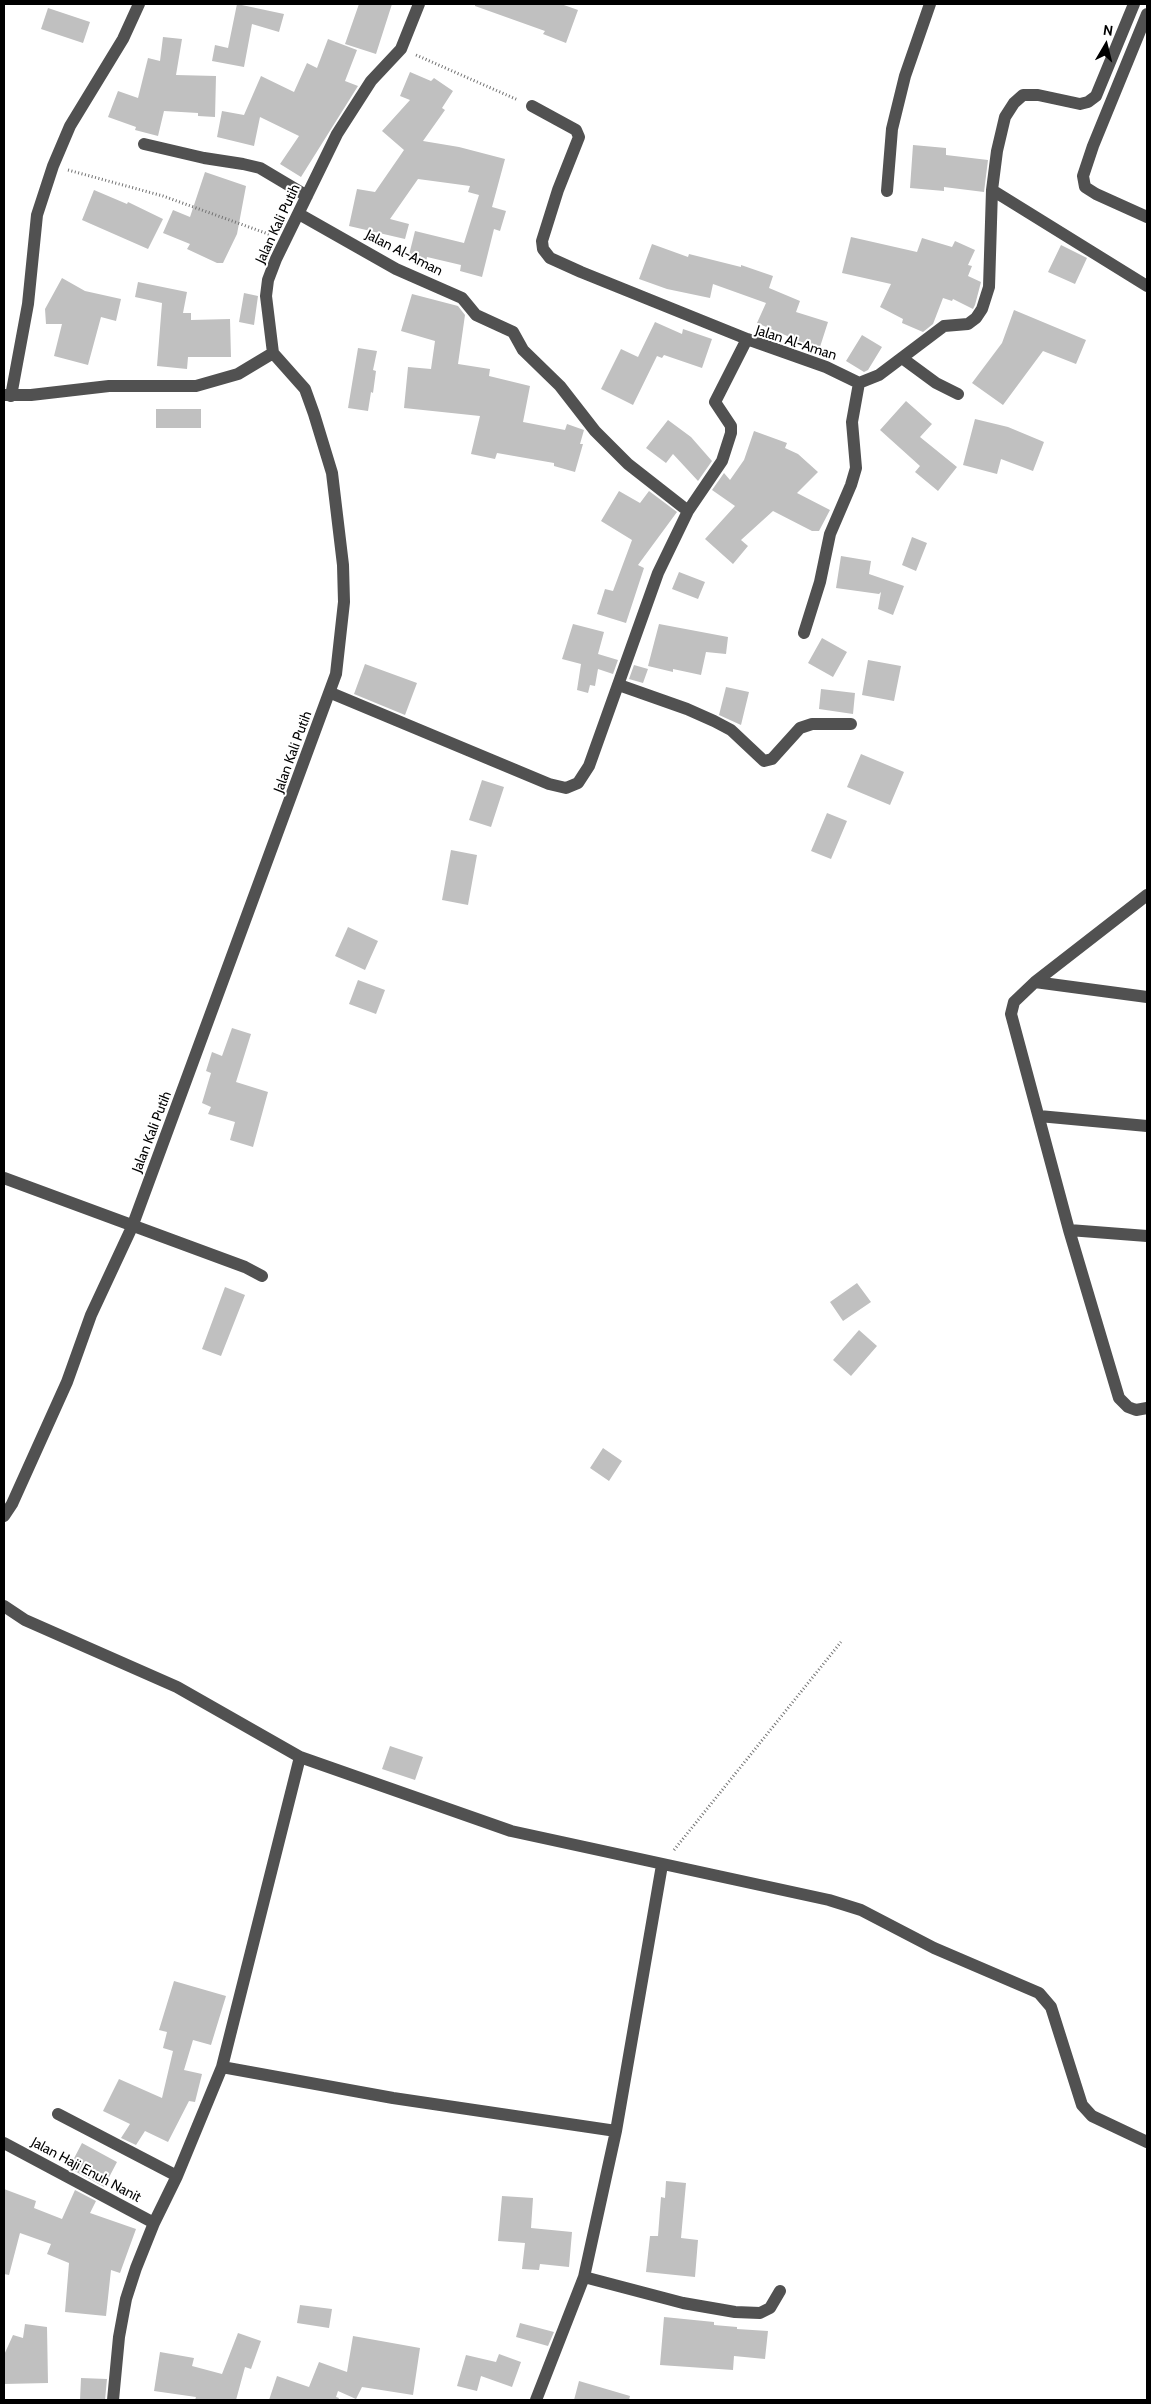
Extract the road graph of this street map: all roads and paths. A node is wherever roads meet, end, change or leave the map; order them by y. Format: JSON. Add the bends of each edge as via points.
{"nodes":[{"id":1,"x":139,"y":4,"type":"edge"},
{"id":2,"x":419,"y":4,"type":"edge"},
{"id":3,"x":930,"y":4,"type":"edge"},
{"id":4,"x":1134,"y":4,"type":"edge"},
{"id":5,"x":1147,"y":17,"type":"edge"},
{"id":6,"x":402,"y":49,"type":"junction"},
{"id":7,"x":532,"y":106,"type":"joint"},
{"id":8,"x":144,"y":144,"type":"dead end"},
{"id":9,"x":52,"y":166,"type":"junction"},
{"id":10,"x":992,"y":190,"type":"junction"},
{"id":11,"x":887,"y":191,"type":"dead end"},
{"id":12,"x":307,"y":196,"type":"junction"},
{"id":13,"x":299,"y":214,"type":"junction"},
{"id":14,"x":1147,"y":217,"type":"edge"},
{"id":15,"x":285,"y":241,"type":"junction"},
{"id":16,"x":1147,"y":286,"type":"edge"},
{"id":17,"x":747,"y":339,"type":"junction"},
{"id":18,"x":273,"y":353,"type":"junction"},
{"id":19,"x":902,"y":358,"type":"junction"},
{"id":20,"x":859,"y":383,"type":"junction"},
{"id":21,"x":958,"y":394,"type":"dead end"},
{"id":22,"x":7,"y":396,"type":"edge"},
{"id":23,"x":688,"y":511,"type":"junction"},
{"id":24,"x":804,"y":634,"type":"dead end"},
{"id":25,"x":619,"y":685,"type":"junction"},
{"id":26,"x":330,"y":693,"type":"junction"},
{"id":27,"x":851,"y":724,"type":"dead end"},
{"id":28,"x":1147,"y":895,"type":"edge"},
{"id":29,"x":1036,"y":982,"type":"junction"},
{"id":30,"x":1147,"y":997,"type":"edge"},
{"id":31,"x":1039,"y":1116,"type":"junction"},
{"id":32,"x":1147,"y":1126,"type":"edge"},
{"id":33,"x":4,"y":1178,"type":"edge"},
{"id":34,"x":132,"y":1227,"type":"junction"},
{"id":35,"x":1069,"y":1230,"type":"junction"},
{"id":36,"x":1147,"y":1236,"type":"edge"},
{"id":37,"x":262,"y":1276,"type":"dead end"},
{"id":38,"x":1147,"y":1408,"type":"edge"},
{"id":39,"x":4,"y":1516,"type":"edge"},
{"id":40,"x":4,"y":1606,"type":"edge"},
{"id":41,"x":841,"y":1642,"type":"dead end"},
{"id":42,"x":300,"y":1757,"type":"junction"},
{"id":43,"x":662,"y":1865,"type":"junction"},
{"id":44,"x":222,"y":2067,"type":"junction"},
{"id":45,"x":58,"y":2114,"type":"dead end"},
{"id":46,"x":616,"y":2131,"type":"junction"},
{"id":47,"x":1147,"y":2142,"type":"edge"},
{"id":48,"x":4,"y":2143,"type":"edge"},
{"id":49,"x":177,"y":2176,"type":"junction"},
{"id":50,"x":154,"y":2223,"type":"junction"},
{"id":51,"x":584,"y":2277,"type":"junction"},
{"id":52,"x":780,"y":2291,"type":"dead end"},
{"id":53,"x":113,"y":2400,"type":"edge"},
{"id":54,"x":536,"y":2400,"type":"edge"}],
"edges":[{"from":1,"to":9,"type":"street","via":[[123,39],[70,126]]},
{"from":2,"to":6,"type":"street","name":"Jalan Kali Putih"},
{"from":3,"to":11,"type":"street","via":[[905,76],[892,129]]},
{"from":4,"to":10,"type":"street","via":[[1096,96],[1080,104],[1023,95],[1014,103],[1000,132]]},
{"from":5,"to":14,"type":"street","via":[[1083,176],[1085,186],[1096,194]]},
{"from":6,"to":7,"type":"path"},
{"from":6,"to":12,"type":"street","name":"Jalan Kali Putih","via":[[372,81],[352,110]]},
{"from":7,"to":17,"type":"street","via":[[576,130],[578,137],[542,241],[543,250],[550,258]]},
{"from":8,"to":12,"type":"street","via":[[260,168]]},
{"from":9,"to":15,"type":"path","via":[[163,196]]},
{"from":9,"to":22,"type":"street","via":[[37,215],[28,304]]},
{"from":10,"to":16,"type":"street"},
{"from":10,"to":19,"type":"street","via":[[989,287],[982,309],[968,324],[944,326]]},
{"from":12,"to":13,"type":"street","name":"Jalan Kali Putih"},
{"from":13,"to":15,"type":"street","name":"Jalan Kali Putih"},
{"from":13,"to":23,"type":"street","name":"Jalan Al-Aman","via":[[396,268],[462,298],[476,315],[513,332],[523,350],[560,386],[595,431],[628,464]]},
{"from":15,"to":18,"type":"street","name":"Jalan Kali Putih","via":[[268,280],[266,296]]},
{"from":17,"to":20,"type":"street","name":"Jalan Al-Aman","via":[[826,367]]},
{"from":17,"to":23,"type":"street","name":"Jalan Al-Aman","via":[[715,402],[731,426],[728,445],[722,461]]},
{"from":18,"to":22,"type":"street","via":[[238,374],[196,386],[110,386]]},
{"from":18,"to":26,"type":"street","name":"Jalan Kali Putih","via":[[305,389],[332,473],[344,602],[336,674]]},
{"from":19,"to":20,"type":"street","via":[[879,376]]},
{"from":19,"to":21,"type":"street","via":[[936,383]]},
{"from":20,"to":24,"type":"street","via":[[852,422],[856,468],[830,534]]},
{"from":23,"to":25,"type":"street","via":[[658,573]]},
{"from":25,"to":26,"type":"street","via":[[589,766],[578,783],[566,788],[549,784]]},
{"from":25,"to":27,"type":"street","via":[[714,721],[731,730],[764,761],[772,759],[800,728],[812,724]]},
{"from":26,"to":34,"type":"street","name":"Jalan Kali Putih"},
{"from":28,"to":29,"type":"street"},
{"from":29,"to":30,"type":"street"},
{"from":29,"to":31,"type":"street","via":[[1014,1002],[1012,1014]]},
{"from":31,"to":32,"type":"street"},
{"from":31,"to":35,"type":"street"},
{"from":33,"to":34,"type":"street"},
{"from":34,"to":37,"type":"street"},
{"from":34,"to":39,"type":"street","name":"Jalan Kali Putih","via":[[91,1315],[67,1382]]},
{"from":35,"to":36,"type":"street"},
{"from":35,"to":38,"type":"street","via":[[1118,1398],[1136,1410]]},
{"from":40,"to":42,"type":"street","via":[[25,1620],[177,1687]]},
{"from":41,"to":43,"type":"path"},
{"from":42,"to":43,"type":"street","via":[[511,1831]]},
{"from":42,"to":44,"type":"street"},
{"from":43,"to":46,"type":"street"},
{"from":43,"to":47,"type":"street","via":[[799,1892],[853,1908],[960,1960],[1039,1993],[1051,2007],[1082,2105],[1092,2116]]},
{"from":44,"to":46,"type":"street","via":[[393,2098]]},
{"from":44,"to":49,"type":"street"},
{"from":45,"to":49,"type":"street"},
{"from":46,"to":51,"type":"street"},
{"from":48,"to":50,"type":"street","name":"Jalan Haji Enuh Nanit"},
{"from":49,"to":50,"type":"street"},
{"from":50,"to":53,"type":"street","via":[[126,2299]]},
{"from":51,"to":52,"type":"street","via":[[683,2304],[735,2312],[760,2313],[770,2308]]},
{"from":51,"to":54,"type":"street"}]}
